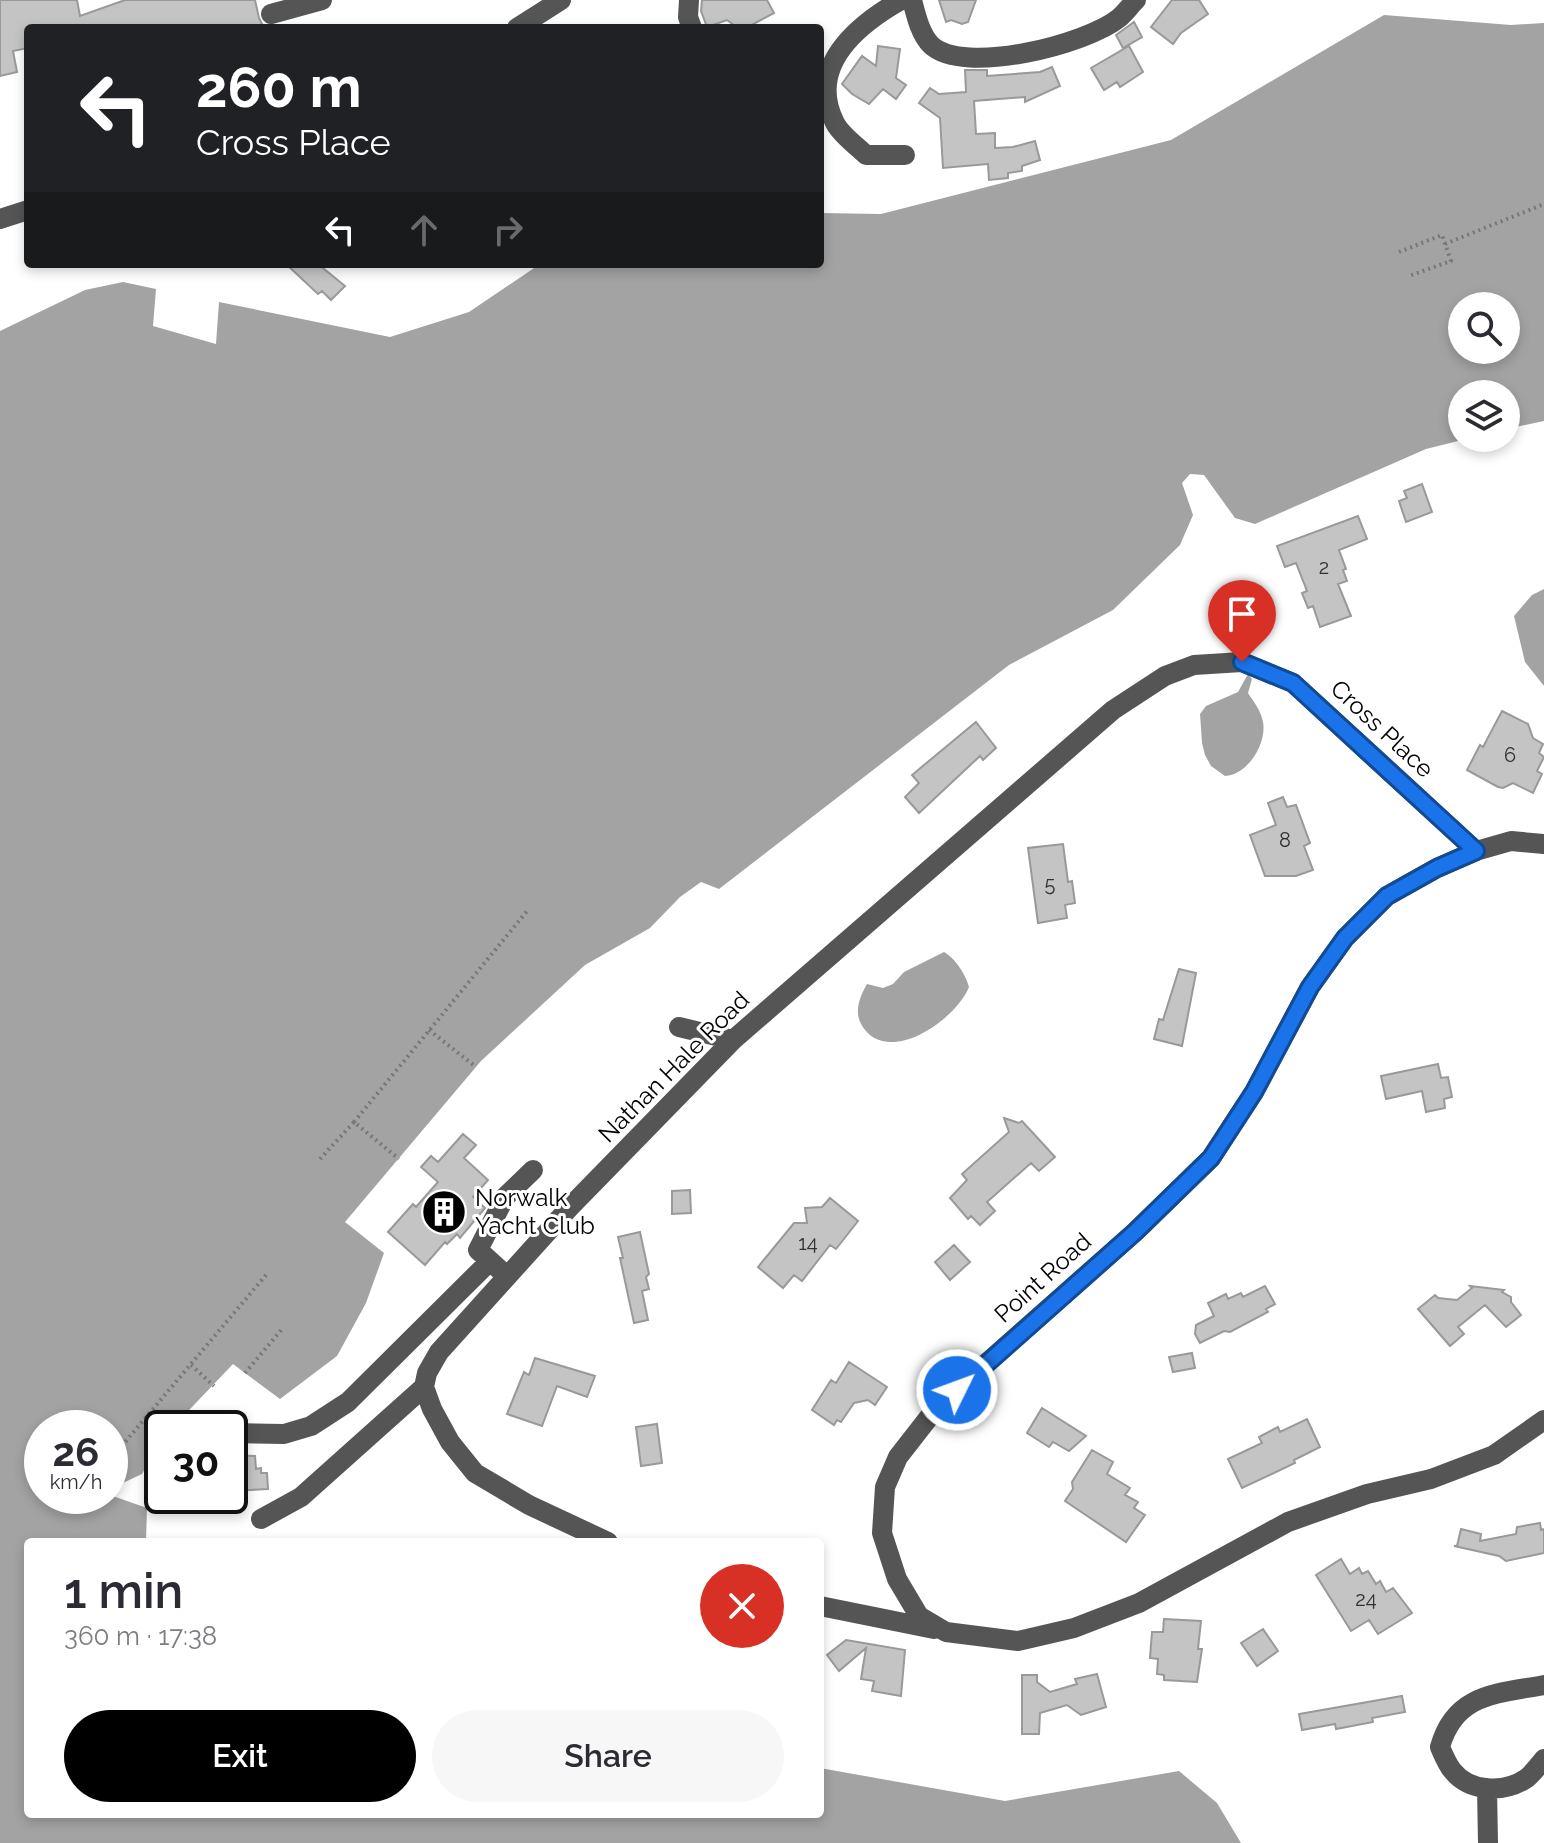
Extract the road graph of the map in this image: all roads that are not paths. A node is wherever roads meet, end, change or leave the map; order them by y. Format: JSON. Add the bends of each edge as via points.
{"nodes":[{"id":1,"x":322,"y":0,"type":"edge"},
{"id":2,"x":561,"y":0,"type":"edge"},
{"id":3,"x":689,"y":0,"type":"edge"},
{"id":4,"x":901,"y":0,"type":"edge"},
{"id":5,"x":912,"y":0,"type":"edge"},
{"id":6,"x":1136,"y":0,"type":"edge"},
{"id":7,"x":271,"y":14,"type":"dead end"},
{"id":8,"x":523,"y":24,"type":"edge"},
{"id":9,"x":691,"y":24,"type":"edge"},
{"id":10,"x":905,"y":155,"type":"dead end"},
{"id":11,"x":24,"y":211,"type":"edge"},
{"id":12,"x":0,"y":219,"type":"edge"},
{"id":13,"x":1194,"y":665,"type":"joint"},
{"id":14,"x":1544,"y":844,"type":"edge"},
{"id":15,"x":1476,"y":851,"type":"junction"},
{"id":16,"x":679,"y":1027,"type":"dead end"},
{"id":17,"x":733,"y":1040,"type":"junction"},
{"id":18,"x":533,"y":1170,"type":"dead end"},
{"id":19,"x":490,"y":1261,"type":"junction"},
{"id":20,"x":507,"y":1277,"type":"junction"},
{"id":21,"x":424,"y":1387,"type":"junction"},
{"id":22,"x":1544,"y":1420,"type":"edge"},
{"id":23,"x":248,"y":1433,"type":"edge"},
{"id":24,"x":261,"y":1519,"type":"dead end"},
{"id":25,"x":599,"y":1538,"type":"edge"},
{"id":26,"x":824,"y":1607,"type":"edge"},
{"id":27,"x":946,"y":1632,"type":"junction"},
{"id":28,"x":1544,"y":1685,"type":"edge"},
{"id":29,"x":1544,"y":1759,"type":"edge"},
{"id":30,"x":1487,"y":1788,"type":"junction"},
{"id":31,"x":1488,"y":1843,"type":"edge"}],
"edges":[{"from":1,"to":7,"type":"street"},
{"from":2,"to":8,"type":"street"},
{"from":3,"to":9,"type":"street"},
{"from":4,"to":10,"type":"street","via":[[850,36],[831,64],[826,92],[836,125],[866,155]]},
{"from":5,"to":6,"type":"street","via":[[930,44],[948,56],[1012,57],[1067,42],[1118,19]]},
{"from":11,"to":12,"type":"street"},
{"from":13,"to":15,"type":"street","name":"Cross Place","via":[[1242,662],[1293,683]]},
{"from":13,"to":17,"type":"street","name":"Nathan Hale Road","via":[[1165,676],[1113,710]]},
{"from":14,"to":15,"type":"street","name":"Point Road","via":[[1511,841]]},
{"from":15,"to":27,"type":"street","name":"Point Road","via":[[1387,896],[1345,938],[1310,987],[1254,1092],[1211,1158],[937,1407],[898,1457],[885,1487],[882,1533],[897,1579],[919,1616]]},
{"from":16,"to":17,"type":"street"},
{"from":17,"to":20,"type":"street","name":"Nathan Hale Road"},
{"from":18,"to":19,"type":"street","via":[[505,1197],[478,1250]]},
{"from":19,"to":20,"type":"street"},
{"from":19,"to":23,"type":"street","via":[[348,1402],[311,1426],[284,1434]]},
{"from":20,"to":21,"type":"street","name":"Nathan Hale Road","via":[[439,1352]]},
{"from":21,"to":24,"type":"street","via":[[301,1497]]},
{"from":21,"to":25,"type":"street","via":[[450,1442],[475,1473]]},
{"from":22,"to":27,"type":"street","name":"Point Road","via":[[1494,1455],[1288,1522],[1139,1603],[1074,1628],[1018,1641]]},
{"from":26,"to":27,"type":"street"},
{"from":28,"to":30,"type":"street","via":[[1479,1697],[1446,1726],[1440,1747],[1452,1770],[1473,1786]]},
{"from":29,"to":30,"type":"street","via":[[1528,1777],[1510,1786]]},
{"from":30,"to":31,"type":"street"}]}
